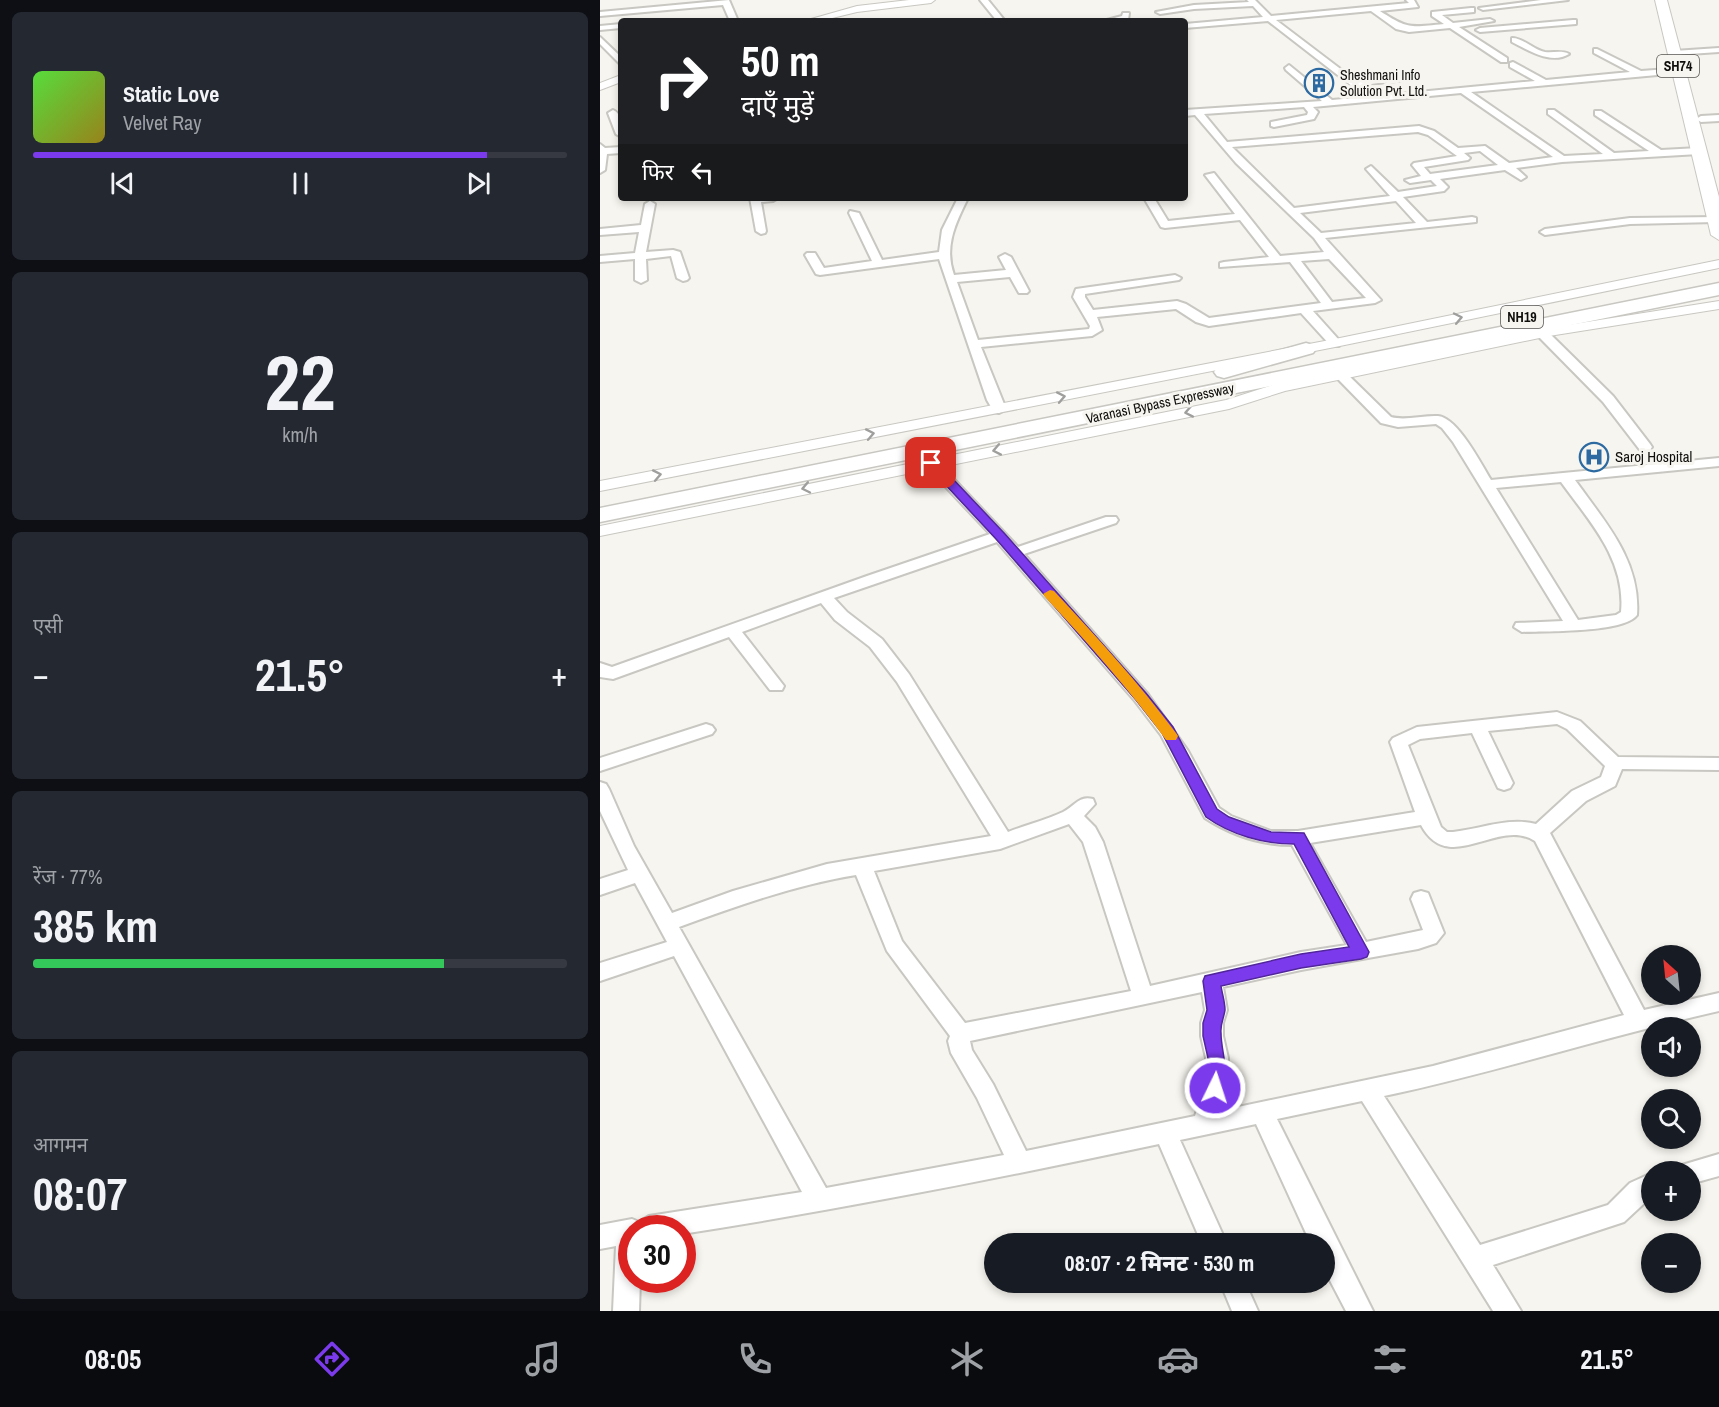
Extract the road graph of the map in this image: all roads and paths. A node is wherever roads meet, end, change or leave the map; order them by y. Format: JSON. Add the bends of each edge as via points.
{"nodes":[{"id":1,"x":669,"y":0,"type":"edge"},
{"id":2,"x":931,"y":0,"type":"edge"},
{"id":3,"x":984,"y":0,"type":"edge"},
{"id":4,"x":1410,"y":0,"type":"edge"},
{"id":5,"x":1471,"y":0,"type":"edge"},
{"id":6,"x":1562,"y":0,"type":"edge"},
{"id":7,"x":725,"y":1,"type":"edge"},
{"id":8,"x":1256,"y":2,"type":"edge"},
{"id":9,"x":1521,"y":2,"type":"edge"},
{"id":10,"x":1664,"y":3,"type":"edge"},
{"id":11,"x":662,"y":8,"type":"junction"},
{"id":12,"x":1483,"y":8,"type":"junction"},
{"id":13,"x":1374,"y":10,"type":"junction"},
{"id":14,"x":1471,"y":10,"type":"junction"},
{"id":15,"x":1160,"y":12,"type":"dead end"},
{"id":16,"x":600,"y":14,"type":"edge"},
{"id":17,"x":1126,"y":15,"type":"dead end"},
{"id":18,"x":733,"y":18,"type":"edge"},
{"id":19,"x":821,"y":18,"type":"edge"},
{"id":20,"x":999,"y":18,"type":"edge"},
{"id":21,"x":1125,"y":18,"type":"edge"},
{"id":22,"x":1269,"y":18,"type":"junction"},
{"id":23,"x":1490,"y":21,"type":"junction"},
{"id":24,"x":1572,"y":22,"type":"dead end"},
{"id":25,"x":1559,"y":23,"type":"junction"},
{"id":26,"x":618,"y":26,"type":"edge"},
{"id":27,"x":1188,"y":26,"type":"edge"},
{"id":28,"x":1452,"y":26,"type":"junction"},
{"id":29,"x":600,"y":28,"type":"edge"},
{"id":30,"x":1502,"y":28,"type":"junction"},
{"id":31,"x":1461,"y":33,"type":"junction"},
{"id":32,"x":600,"y":39,"type":"edge"},
{"id":33,"x":1515,"y":40,"type":"dead end"},
{"id":34,"x":1719,"y":50,"type":"edge"},
{"id":35,"x":1597,"y":51,"type":"dead end"},
{"id":36,"x":1678,"y":53,"type":"junction"},
{"id":37,"x":617,"y":54,"type":"edge"},
{"id":38,"x":1564,"y":54,"type":"dead end"},
{"id":39,"x":600,"y":56,"type":"edge"},
{"id":40,"x":1551,"y":56,"type":"junction"},
{"id":41,"x":1504,"y":60,"type":"dead end"},
{"id":42,"x":1513,"y":65,"type":"dead end"},
{"id":43,"x":1572,"y":67,"type":"dead end"},
{"id":44,"x":1289,"y":68,"type":"dead end"},
{"id":45,"x":1679,"y":70,"type":"junction"},
{"id":46,"x":1582,"y":72,"type":"dead end"},
{"id":47,"x":1638,"y":73,"type":"junction"},
{"id":48,"x":1413,"y":76,"type":"dead end"},
{"id":49,"x":1592,"y":78,"type":"junction"},
{"id":50,"x":618,"y":79,"type":"edge"},
{"id":51,"x":1543,"y":82,"type":"junction"},
{"id":52,"x":1354,"y":83,"type":"junction"},
{"id":53,"x":600,"y":87,"type":"edge"},
{"id":54,"x":1463,"y":91,"type":"junction"},
{"id":55,"x":1374,"y":99,"type":"junction"},
{"id":56,"x":1330,"y":103,"type":"junction"},
{"id":57,"x":1307,"y":105,"type":"junction"},
{"id":58,"x":613,"y":112,"type":"dead end"},
{"id":59,"x":1197,"y":112,"type":"junction"},
{"id":60,"x":1551,"y":112,"type":"dead end"},
{"id":61,"x":1188,"y":113,"type":"edge"},
{"id":62,"x":1598,"y":114,"type":"dead end"},
{"id":63,"x":1719,"y":118,"type":"edge"},
{"id":64,"x":1701,"y":119,"type":"junction"},
{"id":65,"x":1274,"y":124,"type":"dead end"},
{"id":66,"x":618,"y":126,"type":"edge"},
{"id":67,"x":1226,"y":145,"type":"junction"},
{"id":68,"x":601,"y":148,"type":"edge"},
{"id":69,"x":618,"y":150,"type":"edge"},
{"id":70,"x":1457,"y":151,"type":"junction"},
{"id":71,"x":1699,"y":151,"type":"junction"},
{"id":72,"x":1657,"y":152,"type":"junction"},
{"id":73,"x":1611,"y":155,"type":"junction"},
{"id":74,"x":1562,"y":159,"type":"junction"},
{"id":75,"x":1507,"y":166,"type":"junction"},
{"id":76,"x":1371,"y":169,"type":"dead end"},
{"id":77,"x":600,"y":170,"type":"edge"},
{"id":78,"x":1210,"y":175,"type":"dead end"},
{"id":79,"x":1428,"y":176,"type":"junction"},
{"id":80,"x":1407,"y":177,"type":"dead end"},
{"id":81,"x":1521,"y":177,"type":"dead end"},
{"id":82,"x":1719,"y":189,"type":"edge"},
{"id":83,"x":1397,"y":196,"type":"junction"},
{"id":84,"x":755,"y":201,"type":"edge"},
{"id":85,"x":961,"y":201,"type":"edge"},
{"id":86,"x":1151,"y":201,"type":"edge"},
{"id":87,"x":650,"y":204,"type":"dead end"},
{"id":88,"x":1291,"y":211,"type":"junction"},
{"id":89,"x":854,"y":213,"type":"dead end"},
{"id":90,"x":1244,"y":216,"type":"junction"},
{"id":91,"x":1472,"y":220,"type":"dead end"},
{"id":92,"x":1425,"y":226,"type":"junction"},
{"id":93,"x":1717,"y":227,"type":"edge"},
{"id":94,"x":647,"y":228,"type":"junction"},
{"id":95,"x":761,"y":231,"type":"dead end"},
{"id":96,"x":600,"y":232,"type":"edge"},
{"id":97,"x":1545,"y":232,"type":"dead end"},
{"id":98,"x":1318,"y":236,"type":"junction"},
{"id":99,"x":811,"y":255,"type":"dead end"},
{"id":100,"x":943,"y":255,"type":"junction"},
{"id":101,"x":1332,"y":255,"type":"junction"},
{"id":102,"x":640,"y":256,"type":"junction"},
{"id":103,"x":1005,"y":257,"type":"dead end"},
{"id":104,"x":600,"y":259,"type":"edge"},
{"id":105,"x":1294,"y":260,"type":"junction"},
{"id":106,"x":1278,"y":261,"type":"junction"},
{"id":107,"x":1719,"y":264,"type":"edge"},
{"id":108,"x":879,"y":265,"type":"junction"},
{"id":109,"x":1224,"y":265,"type":"dead end"},
{"id":110,"x":1719,"y":271,"type":"edge"},
{"id":111,"x":1014,"y":273,"type":"junction"},
{"id":112,"x":683,"y":278,"type":"dead end"},
{"id":113,"x":1175,"y":278,"type":"dead end"},
{"id":114,"x":950,"y":279,"type":"junction"},
{"id":115,"x":1719,"y":279,"type":"edge"},
{"id":116,"x":641,"y":280,"type":"dead end"},
{"id":117,"x":1719,"y":289,"type":"edge"},
{"id":118,"x":1023,"y":291,"type":"dead end"},
{"id":119,"x":1719,"y":297,"type":"edge"},
{"id":120,"x":1719,"y":305,"type":"edge"},
{"id":121,"x":1329,"y":306,"type":"junction"},
{"id":122,"x":1304,"y":309,"type":"junction"},
{"id":123,"x":1090,"y":314,"type":"junction"},
{"id":124,"x":1534,"y":315,"type":"junction"},
{"id":125,"x":1632,"y":318,"type":"junction"},
{"id":126,"x":1542,"y":333,"type":"junction"},
{"id":127,"x":973,"y":344,"type":"junction"},
{"id":128,"x":1328,"y":358,"type":"junction"},
{"id":129,"x":1282,"y":387,"type":"junction"},
{"id":130,"x":1185,"y":397,"type":"junction"},
{"id":131,"x":999,"y":409,"type":"junction"},
{"id":132,"x":1645,"y":447,"type":"dead end"},
{"id":133,"x":1719,"y":462,"type":"edge"},
{"id":134,"x":931,"y":463,"type":"junction"},
{"id":135,"x":1565,"y":477,"type":"junction"},
{"id":136,"x":1486,"y":485,"type":"junction"},
{"id":137,"x":600,"y":486,"type":"edge"},
{"id":138,"x":600,"y":500,"type":"edge"},
{"id":139,"x":600,"y":515,"type":"edge"},
{"id":140,"x":1110,"y":520,"type":"dead end"},
{"id":141,"x":600,"y":531,"type":"edge"},
{"id":142,"x":1000,"y":536,"type":"junction"},
{"id":143,"x":1014,"y":553,"type":"junction"},
{"id":144,"x":825,"y":597,"type":"junction"},
{"id":145,"x":1572,"y":624,"type":"junction"},
{"id":146,"x":1522,"y":627,"type":"dead end"},
{"id":147,"x":732,"y":630,"type":"junction"},
{"id":148,"x":600,"y":669,"type":"edge"},
{"id":149,"x":776,"y":686,"type":"dead end"},
{"id":150,"x":1477,"y":726,"type":"junction"},
{"id":151,"x":706,"y":730,"type":"dead end"},
{"id":152,"x":1615,"y":763,"type":"junction"},
{"id":153,"x":1719,"y":764,"type":"edge"},
{"id":154,"x":600,"y":765,"type":"edge"},
{"id":155,"x":1504,"y":783,"type":"dead end"},
{"id":156,"x":600,"y":789,"type":"edge"},
{"id":157,"x":1426,"y":818,"type":"junction"},
{"id":158,"x":1538,"y":833,"type":"junction"},
{"id":159,"x":1298,"y":838,"type":"junction"},
{"id":160,"x":1004,"y":841,"type":"junction"},
{"id":161,"x":862,"y":866,"type":"junction"},
{"id":162,"x":639,"y":874,"type":"junction"},
{"id":163,"x":600,"y":886,"type":"edge"},
{"id":164,"x":1421,"y":899,"type":"dead end"},
{"id":165,"x":666,"y":923,"type":"junction"},
{"id":166,"x":679,"y":946,"type":"junction"},
{"id":167,"x":1361,"y":952,"type":"junction"},
{"id":168,"x":600,"y":972,"type":"edge"},
{"id":169,"x":1211,"y":981,"type":"junction"},
{"id":170,"x":1143,"y":996,"type":"junction"},
{"id":171,"x":1719,"y":1002,"type":"edge"},
{"id":172,"x":1638,"y":1020,"type":"junction"},
{"id":173,"x":962,"y":1035,"type":"junction"},
{"id":174,"x":1368,"y":1090,"type":"junction"},
{"id":175,"x":1262,"y":1112,"type":"junction"},
{"id":176,"x":1203,"y":1125,"type":"junction"},
{"id":177,"x":1165,"y":1133,"type":"junction"},
{"id":178,"x":1020,"y":1163,"type":"junction"},
{"id":179,"x":1719,"y":1165,"type":"edge"},
{"id":180,"x":1701,"y":1170,"type":"edge"},
{"id":181,"x":1641,"y":1190,"type":"edge"},
{"id":182,"x":820,"y":1201,"type":"junction"},
{"id":183,"x":696,"y":1221,"type":"edge"},
{"id":184,"x":1210,"y":1233,"type":"edge"},
{"id":185,"x":618,"y":1234,"type":"edge"},
{"id":186,"x":600,"y":1237,"type":"edge"},
{"id":187,"x":1473,"y":1259,"type":"junction"},
{"id":188,"x":628,"y":1293,"type":"edge"},
{"id":189,"x":1237,"y":1293,"type":"edge"},
{"id":190,"x":626,"y":1311,"type":"edge"},
{"id":191,"x":1245,"y":1311,"type":"edge"},
{"id":192,"x":1360,"y":1311,"type":"edge"},
{"id":193,"x":1508,"y":1311,"type":"edge"}],
"edges":[{"from":1,"to":11,"type":"street"},
{"from":2,"to":19,"type":"street"},
{"from":3,"to":20,"type":"street"},
{"from":4,"to":13,"type":"street","via":[[1415,5]]},
{"from":5,"to":12,"type":"street"},
{"from":6,"to":9,"type":"street"},
{"from":7,"to":11,"type":"street"},
{"from":7,"to":18,"type":"street"},
{"from":8,"to":15,"type":"street"},
{"from":8,"to":22,"type":"street"},
{"from":9,"to":12,"type":"street"},
{"from":9,"to":25,"type":"street"},
{"from":10,"to":36,"type":"main road","number":"SH74"},
{"from":11,"to":16,"type":"street"},
{"from":12,"to":14,"type":"street"},
{"from":13,"to":22,"type":"street"},
{"from":13,"to":28,"type":"street","via":[[1405,30]]},
{"from":14,"to":23,"type":"street"},
{"from":14,"to":28,"type":"street","via":[[1435,14]]},
{"from":17,"to":21,"type":"street"},
{"from":22,"to":27,"type":"street"},
{"from":22,"to":52,"type":"street"},
{"from":23,"to":28,"type":"street"},
{"from":23,"to":30,"type":"street"},
{"from":24,"to":25,"type":"street"},
{"from":25,"to":30,"type":"street"},
{"from":26,"to":29,"type":"street"},
{"from":28,"to":31,"type":"street"},
{"from":30,"to":31,"type":"street"},
{"from":31,"to":41,"type":"street"},
{"from":32,"to":37,"type":"street"},
{"from":33,"to":40,"type":"street"},
{"from":34,"to":36,"type":"street"},
{"from":35,"to":47,"type":"street"},
{"from":36,"to":45,"type":"main road","number":"SH74"},
{"from":36,"to":64,"type":"main road","number":"SH74"},
{"from":37,"to":39,"type":"street"},
{"from":38,"to":40,"type":"street"},
{"from":40,"to":43,"type":"street"},
{"from":42,"to":51,"type":"street"},
{"from":44,"to":56,"type":"street"},
{"from":45,"to":47,"type":"street"},
{"from":45,"to":71,"type":"main road","number":"SH74"},
{"from":46,"to":49,"type":"street"},
{"from":47,"to":49,"type":"street"},
{"from":48,"to":52,"type":"street"},
{"from":49,"to":51,"type":"street"},
{"from":50,"to":53,"type":"street"},
{"from":51,"to":54,"type":"street"},
{"from":52,"to":55,"type":"street"},
{"from":54,"to":55,"type":"street"},
{"from":54,"to":74,"type":"street"},
{"from":55,"to":56,"type":"street"},
{"from":56,"to":57,"type":"street"},
{"from":57,"to":59,"type":"street"},
{"from":57,"to":65,"type":"street","via":[[1311,117]]},
{"from":58,"to":66,"type":"street"},
{"from":59,"to":61,"type":"street"},
{"from":59,"to":67,"type":"street"},
{"from":60,"to":73,"type":"street"},
{"from":62,"to":72,"type":"street"},
{"from":63,"to":64,"type":"street"},
{"from":64,"to":82,"type":"main road","number":"SH74"},
{"from":67,"to":70,"type":"street","via":[[1419,129]]},
{"from":67,"to":88,"type":"street"},
{"from":68,"to":69,"type":"street"},
{"from":68,"to":77,"type":"street"},
{"from":70,"to":75,"type":"street","via":[[1482,148]]},
{"from":70,"to":79,"type":"street","via":[[1465,158],[1417,165]]},
{"from":71,"to":72,"type":"street"},
{"from":71,"to":93,"type":"main road","number":"SH74"},
{"from":72,"to":73,"type":"street"},
{"from":73,"to":74,"type":"street"},
{"from":74,"to":75,"type":"street"},
{"from":75,"to":79,"type":"street"},
{"from":75,"to":81,"type":"street"},
{"from":76,"to":83,"type":"street"},
{"from":78,"to":90,"type":"street"},
{"from":79,"to":80,"type":"street"},
{"from":79,"to":83,"type":"street","via":[[1443,187]]},
{"from":83,"to":88,"type":"street"},
{"from":83,"to":92,"type":"street"},
{"from":84,"to":95,"type":"street"},
{"from":85,"to":100,"type":"street","via":[[945,232]]},
{"from":86,"to":90,"type":"street","via":[[1165,225]]},
{"from":87,"to":94,"type":"street"},
{"from":88,"to":98,"type":"street"},
{"from":89,"to":108,"type":"street"},
{"from":90,"to":106,"type":"street"},
{"from":91,"to":92,"type":"street"},
{"from":92,"to":98,"type":"street"},
{"from":93,"to":97,"type":"street","via":[[1630,221]]},
{"from":94,"to":96,"type":"street"},
{"from":94,"to":102,"type":"street"},
{"from":98,"to":101,"type":"street"},
{"from":99,"to":108,"type":"street","via":[[820,272]]},
{"from":100,"to":108,"type":"street"},
{"from":100,"to":114,"type":"street"},
{"from":101,"to":105,"type":"street"},
{"from":101,"to":121,"type":"street","via":[[1375,300]]},
{"from":102,"to":104,"type":"street"},
{"from":102,"to":112,"type":"street","via":[[676,254]]},
{"from":102,"to":116,"type":"street"},
{"from":103,"to":111,"type":"street"},
{"from":105,"to":106,"type":"street"},
{"from":105,"to":121,"type":"street"},
{"from":106,"to":109,"type":"street"},
{"from":128,"to":107,"type":"street","one_way":true},
{"from":110,"to":124,"type":"street"},
{"from":111,"to":114,"type":"street"},
{"from":111,"to":118,"type":"street"},
{"from":113,"to":123,"type":"street","via":[[1080,291],[1079,297]]},
{"from":114,"to":127,"type":"street"},
{"from":115,"to":124,"type":"highway","name":"Varanasi Bypass Expressway","number":"NH19"},
{"from":117,"to":128,"type":"highway","name":"Varanasi Bypass Expressway","number":"NH19"},
{"from":119,"to":125,"type":"street"},
{"from":120,"to":125,"type":"street"},
{"from":121,"to":122,"type":"street"},
{"from":122,"to":123,"type":"street","via":[[1209,322],[1198,320],[1177,305]]},
{"from":122,"to":128,"type":"street"},
{"from":123,"to":127,"type":"street","via":[[1096,326],[1092,332]]},
{"from":124,"to":128,"type":"highway","name":"Varanasi Bypass Expressway","number":"NH19"},
{"from":125,"to":126,"type":"street"},
{"from":126,"to":128,"type":"street"},
{"from":126,"to":132,"type":"street","via":[[1608,399]]},
{"from":127,"to":131,"type":"street"},
{"from":128,"to":129,"type":"street"},
{"from":128,"to":130,"type":"highway","name":"Varanasi Bypass Expressway","number":"NH19"},
{"from":131,"to":128,"type":"street","one_way":true},
{"from":128,"to":136,"type":"street","via":[[1391,422],[1438,420],[1447,425]]},
{"from":128,"to":138,"type":"highway","name":"Varanasi Bypass Expressway","number":"NH19"},
{"from":129,"to":130,"type":"highway"},
{"from":129,"to":134,"type":"street","one_way":true,"via":[[1229,404]]},
{"from":130,"to":139,"type":"highway","name":"Varanasi Bypass Expressway","number":"NH19"},
{"from":137,"to":131,"type":"street","one_way":true},
{"from":133,"to":135,"type":"street"},
{"from":134,"to":141,"type":"street","one_way":true},
{"from":134,"to":142,"type":"street"},
{"from":135,"to":136,"type":"street"},
{"from":135,"to":145,"type":"street","via":[[1625,566],[1631,597],[1629,615],[1625,618]]},
{"from":136,"to":145,"type":"street"},
{"from":140,"to":143,"type":"street"},
{"from":142,"to":143,"type":"street"},
{"from":142,"to":144,"type":"street"},
{"from":143,"to":159,"type":"street","via":[[1098,645],[1167,731],[1212,813],[1270,838]]},
{"from":144,"to":147,"type":"street"},
{"from":144,"to":160,"type":"street","via":[[841,616],[876,643],[903,678]]},
{"from":145,"to":146,"type":"street"},
{"from":147,"to":148,"type":"street","via":[[613,673]]},
{"from":147,"to":149,"type":"street"},
{"from":150,"to":152,"type":"street","via":[[1563,719]]},
{"from":150,"to":155,"type":"street"},
{"from":150,"to":157,"type":"street","via":[[1416,733],[1399,742]]},
{"from":151,"to":154,"type":"street"},
{"from":152,"to":153,"type":"street"},
{"from":152,"to":158,"type":"street","via":[[1609,781],[1579,796]]},
{"from":156,"to":162,"type":"street"},
{"from":157,"to":158,"type":"street","via":[[1444,840],[1521,828]]},
{"from":157,"to":159,"type":"street"},
{"from":158,"to":172,"type":"street"},
{"from":159,"to":167,"type":"street"},
{"from":160,"to":161,"type":"street"},
{"from":160,"to":170,"type":"street","via":[[1079,810]]},
{"from":161,"to":165,"type":"street","via":[[782,883]]},
{"from":161,"to":173,"type":"street","via":[[894,945]]},
{"from":162,"to":163,"type":"street"},
{"from":162,"to":165,"type":"street"},
{"from":164,"to":167,"type":"street","via":[[1434,933],[1430,938]]},
{"from":165,"to":166,"type":"street"},
{"from":166,"to":168,"type":"street"},
{"from":166,"to":182,"type":"street"},
{"from":167,"to":169,"type":"street"},
{"from":169,"to":170,"type":"street"},
{"from":169,"to":176,"type":"street","via":[[1216,1010],[1212,1036],[1217,1058],[1215,1088]]},
{"from":170,"to":173,"type":"street"},
{"from":171,"to":172,"type":"street"},
{"from":172,"to":174,"type":"street"},
{"from":173,"to":178,"type":"street","via":[[962,1053]]},
{"from":174,"to":175,"type":"street"},
{"from":174,"to":187,"type":"street"},
{"from":175,"to":176,"type":"street"},
{"from":175,"to":192,"type":"street"},
{"from":176,"to":177,"type":"street"},
{"from":177,"to":178,"type":"street"},
{"from":177,"to":184,"type":"street"},
{"from":178,"to":182,"type":"street"},
{"from":179,"to":180,"type":"street"},
{"from":181,"to":187,"type":"street","via":[[1615,1214]]},
{"from":182,"to":183,"type":"street"},
{"from":185,"to":186,"type":"street"},
{"from":187,"to":193,"type":"street"},
{"from":188,"to":190,"type":"street"},
{"from":189,"to":191,"type":"street"}]}
